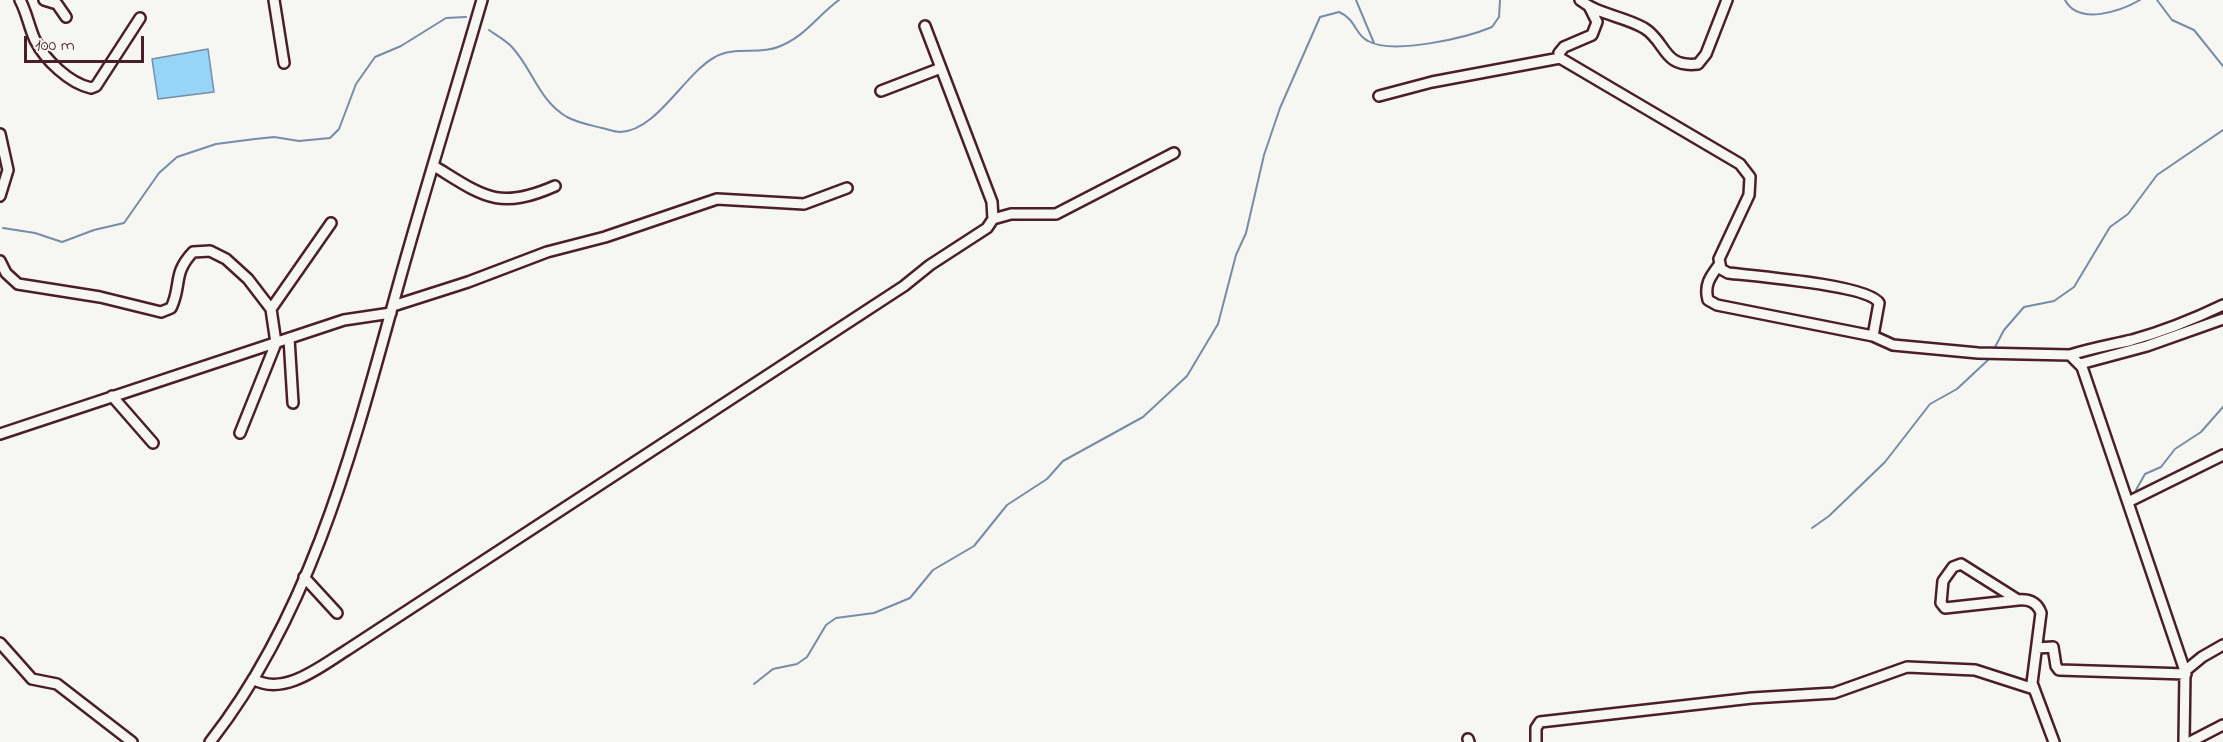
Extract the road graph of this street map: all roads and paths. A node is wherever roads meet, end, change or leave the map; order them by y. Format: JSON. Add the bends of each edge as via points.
{"nodes":[{"id":1,"x":20,"y":0,"type":"edge"},
{"id":2,"x":44,"y":0,"type":"edge"},
{"id":3,"x":274,"y":0,"type":"edge"},
{"id":4,"x":482,"y":0,"type":"edge"},
{"id":5,"x":1580,"y":0,"type":"edge"},
{"id":6,"x":1728,"y":0,"type":"edge"},
{"id":7,"x":1590,"y":8,"type":"junction"},
{"id":8,"x":66,"y":17,"type":"dead end"},
{"id":9,"x":140,"y":18,"type":"dead end"},
{"id":10,"x":925,"y":26,"type":"dead end"},
{"id":11,"x":1560,"y":58,"type":"junction"},
{"id":12,"x":284,"y":63,"type":"dead end"},
{"id":13,"x":941,"y":68,"type":"junction"},
{"id":14,"x":881,"y":91,"type":"dead end"},
{"id":15,"x":1379,"y":96,"type":"dead end"},
{"id":16,"x":0,"y":134,"type":"edge"},
{"id":17,"x":1174,"y":153,"type":"dead end"},
{"id":18,"x":434,"y":166,"type":"junction"},
{"id":19,"x":555,"y":186,"type":"dead end"},
{"id":20,"x":847,"y":188,"type":"dead end"},
{"id":21,"x":0,"y":196,"type":"edge"},
{"id":22,"x":993,"y":219,"type":"junction"},
{"id":23,"x":331,"y":223,"type":"dead end"},
{"id":24,"x":0,"y":261,"type":"edge"},
{"id":25,"x":1719,"y":265,"type":"junction"},
{"id":26,"x":2223,"y":305,"type":"edge"},
{"id":27,"x":271,"y":309,"type":"junction"},
{"id":28,"x":392,"y":310,"type":"junction"},
{"id":29,"x":2223,"y":319,"type":"edge"},
{"id":30,"x":1873,"y":336,"type":"junction"},
{"id":31,"x":289,"y":338,"type":"junction"},
{"id":32,"x":276,"y":343,"type":"junction"},
{"id":33,"x":2070,"y":355,"type":"junction"},
{"id":34,"x":2080,"y":364,"type":"junction"},
{"id":35,"x":112,"y":396,"type":"junction"},
{"id":36,"x":293,"y":403,"type":"dead end"},
{"id":37,"x":240,"y":433,"type":"dead end"},
{"id":38,"x":0,"y":434,"type":"edge"},
{"id":39,"x":153,"y":443,"type":"dead end"},
{"id":40,"x":2223,"y":455,"type":"edge"},
{"id":41,"x":2128,"y":502,"type":"junction"},
{"id":42,"x":304,"y":577,"type":"junction"},
{"id":43,"x":2018,"y":600,"type":"junction"},
{"id":44,"x":336,"y":613,"type":"dead end"},
{"id":45,"x":0,"y":643,"type":"edge"},
{"id":46,"x":2223,"y":645,"type":"edge"},
{"id":47,"x":2037,"y":648,"type":"junction"},
{"id":48,"x":2186,"y":673,"type":"junction"},
{"id":49,"x":253,"y":680,"type":"junction"},
{"id":50,"x":2034,"y":689,"type":"junction"},
{"id":51,"x":2223,"y":724,"type":"edge"},
{"id":52,"x":132,"y":742,"type":"edge"},
{"id":53,"x":210,"y":742,"type":"edge"},
{"id":54,"x":1536,"y":742,"type":"edge"},
{"id":55,"x":2054,"y":742,"type":"edge"},
{"id":56,"x":2184,"y":742,"type":"edge"},
{"id":57,"x":2190,"y":742,"type":"edge"}],
"edges":[{"from":1,"to":9,"type":"street","via":[[42,52],[67,76],[91,88]]},
{"from":2,"to":8,"type":"street","via":[[57,4]]},
{"from":3,"to":12,"type":"street"},
{"from":4,"to":18,"type":"street"},
{"from":5,"to":7,"type":"street"},
{"from":6,"to":7,"type":"street","via":[[1706,54],[1698,64],[1687,65],[1666,56],[1645,29]]},
{"from":7,"to":11,"type":"street","via":[[1597,22],[1592,35],[1564,47]]},
{"from":10,"to":13,"type":"street"},
{"from":11,"to":15,"type":"street"},
{"from":11,"to":25,"type":"street","via":[[1746,171],[1750,177],[1749,195],[1724,243]]},
{"from":13,"to":14,"type":"street"},
{"from":13,"to":22,"type":"street","via":[[992,202]]},
{"from":16,"to":21,"type":"street","via":[[8,170]]},
{"from":17,"to":22,"type":"street","via":[[1056,214],[1011,214]]},
{"from":18,"to":19,"type":"street","via":[[480,194],[500,200],[533,195]]},
{"from":18,"to":28,"type":"street"},
{"from":20,"to":28,"type":"street","via":[[804,204],[717,199],[547,252]]},
{"from":22,"to":49,"type":"street","via":[[980,235],[904,286],[347,650],[288,682],[267,685]]},
{"from":23,"to":27,"type":"street"},
{"from":24,"to":27,"type":"street","via":[[18,284],[166,312],[173,303],[176,278],[184,261],[193,252],[210,251],[237,267]]},
{"from":25,"to":30,"type":"street","via":[[1728,273],[1820,284],[1871,295],[1879,303]]},
{"from":25,"to":30,"type":"street","via":[[1706,291],[1708,300],[1717,305]]},
{"from":26,"to":33,"type":"street","via":[[2136,339],[2098,345]]},
{"from":27,"to":32,"type":"street"},
{"from":28,"to":31,"type":"street"},
{"from":28,"to":42,"type":"street","via":[[330,518]]},
{"from":29,"to":34,"type":"street"},
{"from":30,"to":33,"type":"street","via":[[1893,345],[1978,353]]},
{"from":31,"to":32,"type":"street"},
{"from":31,"to":36,"type":"street"},
{"from":32,"to":35,"type":"street"},
{"from":32,"to":37,"type":"street"},
{"from":33,"to":34,"type":"street"},
{"from":34,"to":41,"type":"street"},
{"from":35,"to":38,"type":"street"},
{"from":35,"to":39,"type":"street"},
{"from":40,"to":41,"type":"street"},
{"from":41,"to":48,"type":"street"},
{"from":42,"to":44,"type":"street"},
{"from":42,"to":49,"type":"street"},
{"from":43,"to":43,"type":"street","via":[[1945,608],[1941,587],[1953,567],[1961,564]]},
{"from":43,"to":47,"type":"street","via":[[2031,600],[2040,609]]},
{"from":45,"to":52,"type":"street","via":[[32,679],[57,684]]},
{"from":46,"to":48,"type":"street","via":[[2202,657]]},
{"from":47,"to":48,"type":"street","via":[[2053,647],[2059,670]]},
{"from":47,"to":50,"type":"street"},
{"from":48,"to":56,"type":"street"},
{"from":49,"to":53,"type":"street"},
{"from":50,"to":54,"type":"street","via":[[1974,670],[1907,667],[1834,693],[1752,698],[1540,722]]},
{"from":50,"to":55,"type":"street"},
{"from":51,"to":57,"type":"street"}]}
